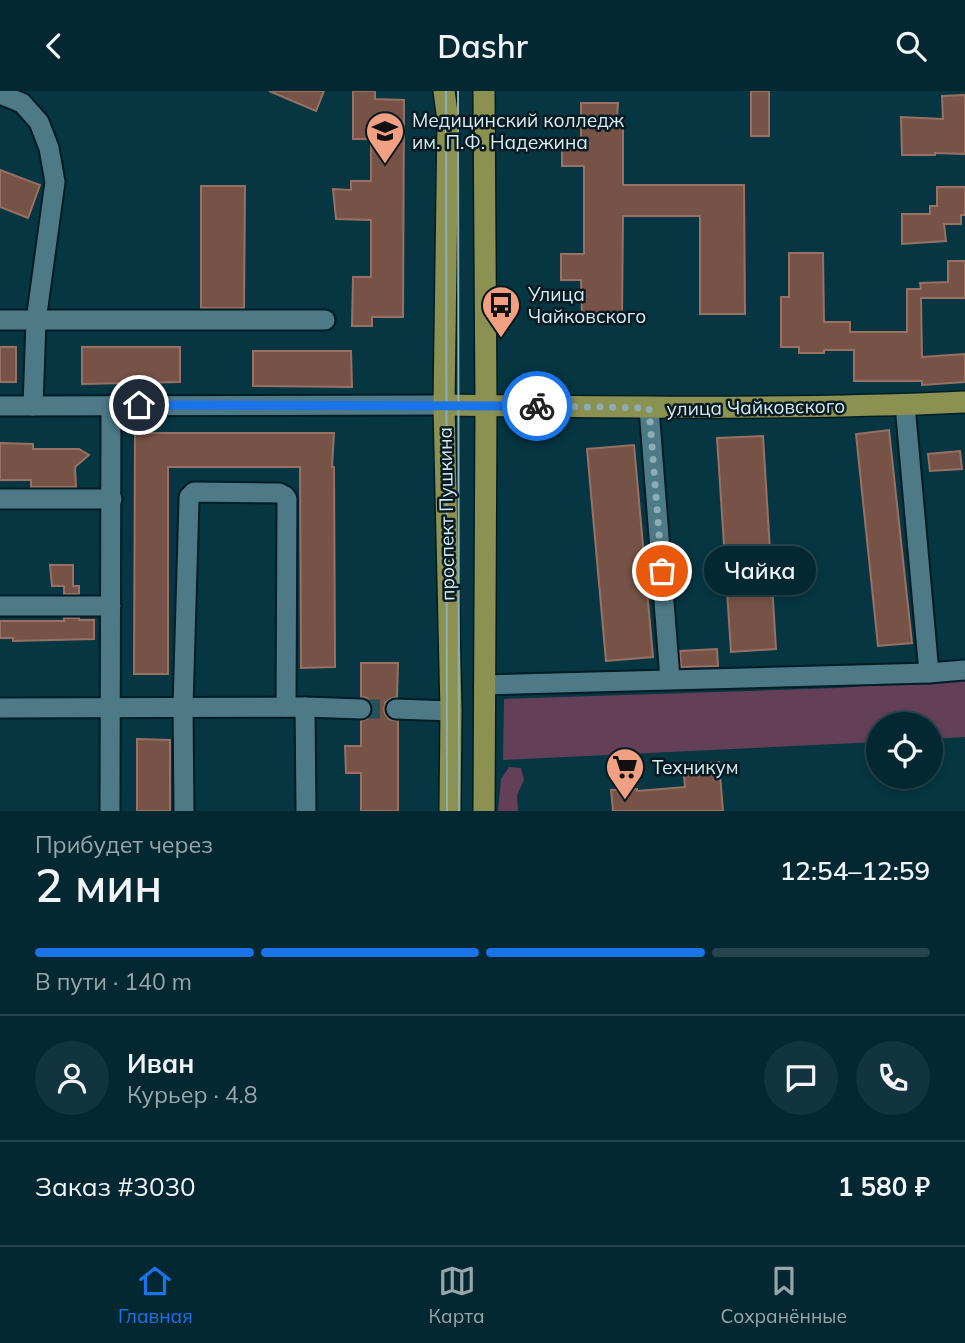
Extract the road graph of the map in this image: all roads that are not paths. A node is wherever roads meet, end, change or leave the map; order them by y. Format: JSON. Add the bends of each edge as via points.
{"nodes":[{"id":1,"x":444,"y":91,"type":"edge"},
{"id":2,"x":484,"y":91,"type":"edge"},
{"id":3,"x":0,"y":94,"type":"edge"},
{"id":4,"x":0,"y":320,"type":"edge"},
{"id":5,"x":325,"y":320,"type":"dead end"},
{"id":6,"x":36,"y":321,"type":"junction"},
{"id":7,"x":965,"y":402,"type":"edge"},
{"id":8,"x":111,"y":405,"type":"junction"},
{"id":9,"x":444,"y":405,"type":"junction"},
{"id":10,"x":486,"y":405,"type":"junction"},
{"id":11,"x":905,"y":405,"type":"junction"},
{"id":12,"x":0,"y":406,"type":"edge"},
{"id":13,"x":33,"y":406,"type":"junction"},
{"id":14,"x":649,"y":408,"type":"junction"},
{"id":15,"x":0,"y":499,"type":"edge"},
{"id":16,"x":112,"y":499,"type":"junction"},
{"id":17,"x":111,"y":606,"type":"junction"},
{"id":18,"x":0,"y":607,"type":"edge"},
{"id":19,"x":965,"y":670,"type":"edge"},
{"id":20,"x":929,"y":673,"type":"junction"},
{"id":21,"x":670,"y":679,"type":"junction"},
{"id":22,"x":484,"y":685,"type":"junction"},
{"id":23,"x":183,"y":707,"type":"junction"},
{"id":24,"x":296,"y":707,"type":"junction"},
{"id":25,"x":0,"y":708,"type":"edge"},
{"id":26,"x":109,"y":708,"type":"junction"},
{"id":27,"x":361,"y":709,"type":"tunnel mouth"},
{"id":28,"x":396,"y":709,"type":"tunnel mouth"},
{"id":29,"x":451,"y":711,"type":"junction"},
{"id":30,"x":110,"y":811,"type":"edge"},
{"id":31,"x":184,"y":811,"type":"edge"},
{"id":32,"x":306,"y":811,"type":"edge"},
{"id":33,"x":450,"y":811,"type":"edge"},
{"id":34,"x":484,"y":811,"type":"edge"}],
"edges":[{"from":1,"to":9,"type":"main road","name":"проспект Пушкина","via":[[449,120]]},
{"from":2,"to":10,"type":"main road","name":"проспект Пушкина"},
{"from":3,"to":6,"type":"street","via":[[22,103],[39,122],[55,182]]},
{"from":4,"to":6,"type":"street"},
{"from":5,"to":6,"type":"street"},
{"from":6,"to":13,"type":"street"},
{"from":7,"to":11,"type":"main road","name":"улица Чайковского"},
{"from":8,"to":9,"type":"street","name":"улица Чайковского"},
{"from":8,"to":13,"type":"street","name":"улица Чайковского"},
{"from":8,"to":16,"type":"street"},
{"from":9,"to":10,"type":"main road","name":"улица Чайковского"},
{"from":9,"to":29,"type":"main road","name":"проспект Пушкина"},
{"from":10,"to":14,"type":"main road","name":"улица Чайковского"},
{"from":10,"to":22,"type":"main road","name":"проспект Пушкина"},
{"from":11,"to":14,"type":"main road","name":"улица Чайковского"},
{"from":11,"to":20,"type":"street"},
{"from":12,"to":13,"type":"street","name":"улица Чайковского"},
{"from":14,"to":21,"type":"street"},
{"from":15,"to":16,"type":"street"},
{"from":16,"to":17,"type":"street"},
{"from":17,"to":18,"type":"street"},
{"from":17,"to":26,"type":"street"},
{"from":19,"to":20,"type":"street"},
{"from":20,"to":21,"type":"street"},
{"from":21,"to":22,"type":"street"},
{"from":22,"to":34,"type":"main road","name":"проспект Пушкина"},
{"from":23,"to":24,"type":"street"},
{"from":23,"to":24,"type":"street","via":[[188,500],[198,492],[279,493],[287,499]]},
{"from":23,"to":26,"type":"street"},
{"from":23,"to":31,"type":"street"},
{"from":24,"to":27,"type":"street"},
{"from":24,"to":32,"type":"street"},
{"from":25,"to":26,"type":"street"},
{"from":26,"to":30,"type":"street"},
{"from":28,"to":29,"type":"street"},
{"from":29,"to":33,"type":"main road","name":"проспект Пушкина"}]}
